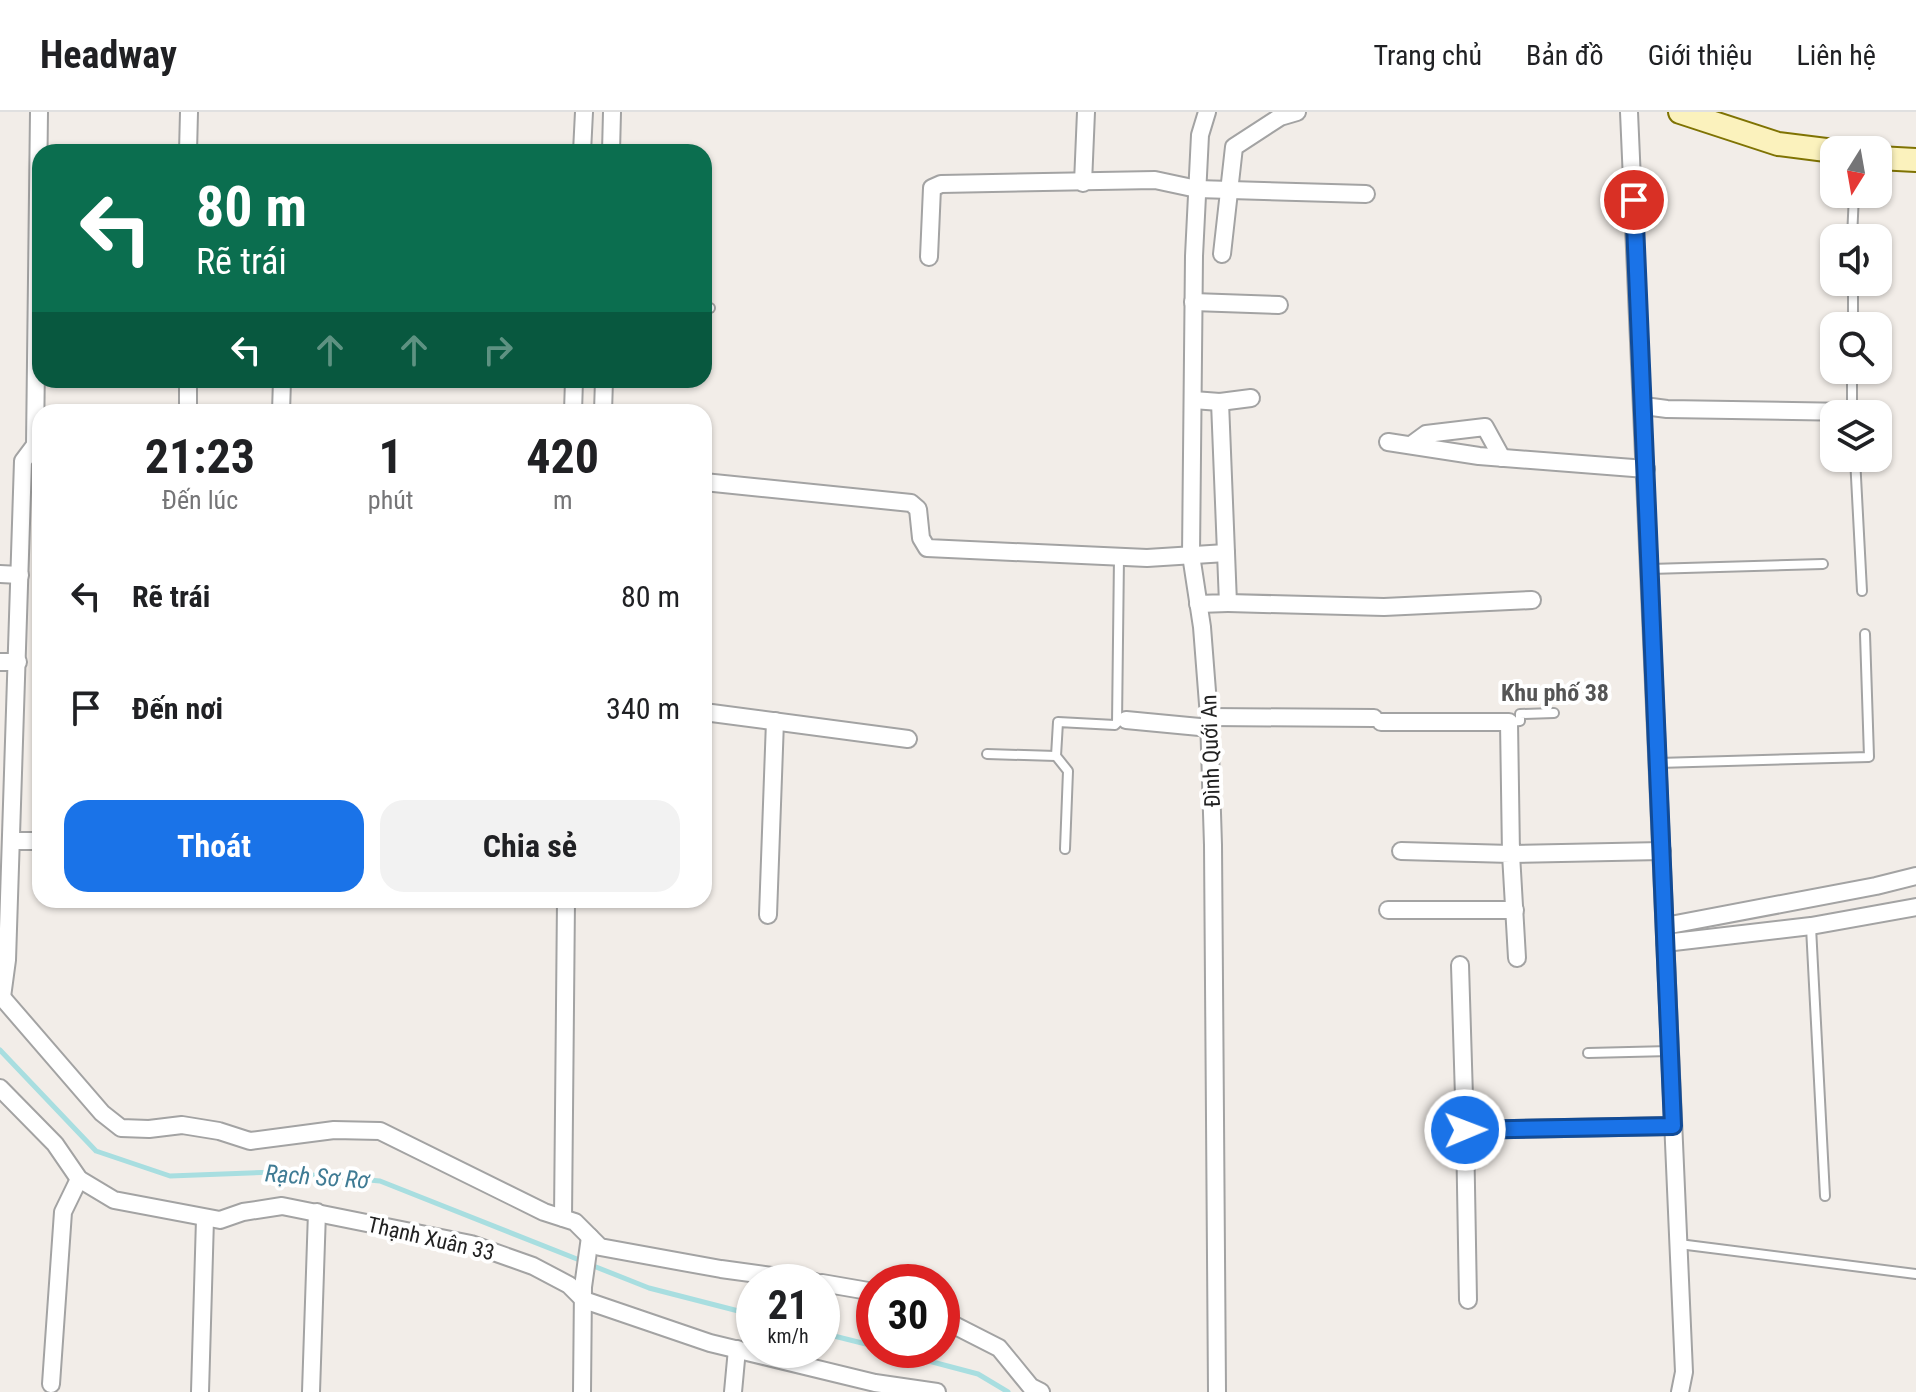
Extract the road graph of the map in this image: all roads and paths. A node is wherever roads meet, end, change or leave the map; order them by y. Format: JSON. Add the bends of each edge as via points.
{"nodes":[{"id":1,"x":39,"y":112,"type":"edge"},
{"id":2,"x":189,"y":112,"type":"edge"},
{"id":3,"x":584,"y":112,"type":"edge"},
{"id":4,"x":612,"y":112,"type":"edge"},
{"id":5,"x":1086,"y":112,"type":"edge"},
{"id":6,"x":1207,"y":112,"type":"edge"},
{"id":7,"x":1297,"y":112,"type":"edge"},
{"id":8,"x":1629,"y":112,"type":"edge"},
{"id":9,"x":1680,"y":112,"type":"edge"},
{"id":10,"x":39,"y":144,"type":"edge"},
{"id":11,"x":188,"y":144,"type":"edge"},
{"id":12,"x":582,"y":144,"type":"edge"},
{"id":13,"x":611,"y":144,"type":"edge"},
{"id":14,"x":1820,"y":149,"type":"edge"},
{"id":15,"x":1892,"y":159,"type":"edge"},
{"id":16,"x":1916,"y":160,"type":"edge"},
{"id":17,"x":1083,"y":183,"type":"junction"},
{"id":18,"x":1197,"y":189,"type":"junction"},
{"id":19,"x":1229,"y":190,"type":"junction"},
{"id":20,"x":1366,"y":194,"type":"dead end"},
{"id":21,"x":1222,"y":254,"type":"dead end"},
{"id":22,"x":929,"y":257,"type":"dead end"},
{"id":23,"x":1193,"y":302,"type":"junction"},
{"id":24,"x":1279,"y":305,"type":"dead end"},
{"id":25,"x":1251,"y":398,"type":"dead end"},
{"id":26,"x":1193,"y":400,"type":"junction"},
{"id":27,"x":1220,"y":402,"type":"junction"},
{"id":28,"x":1644,"y":406,"type":"junction"},
{"id":29,"x":1820,"y":412,"type":"edge"},
{"id":30,"x":1388,"y":442,"type":"dead end"},
{"id":31,"x":1411,"y":445,"type":"junction"},
{"id":32,"x":32,"y":454,"type":"edge"},
{"id":33,"x":1502,"y":458,"type":"junction"},
{"id":34,"x":1646,"y":469,"type":"junction"},
{"id":35,"x":1856,"y":472,"type":"edge"},
{"id":36,"x":712,"y":483,"type":"edge"},
{"id":37,"x":1226,"y":553,"type":"junction"},
{"id":38,"x":1191,"y":555,"type":"junction"},
{"id":39,"x":1119,"y":557,"type":"junction"},
{"id":40,"x":1823,"y":564,"type":"dead end"},
{"id":41,"x":1650,"y":569,"type":"junction"},
{"id":42,"x":0,"y":574,"type":"edge"},
{"id":43,"x":20,"y":575,"type":"junction"},
{"id":44,"x":1862,"y":591,"type":"dead end"},
{"id":45,"x":1532,"y":600,"type":"dead end"},
{"id":46,"x":1228,"y":603,"type":"junction"},
{"id":47,"x":1198,"y":604,"type":"junction"},
{"id":48,"x":1865,"y":634,"type":"dead end"},
{"id":49,"x":0,"y":662,"type":"edge"},
{"id":50,"x":18,"y":662,"type":"junction"},
{"id":51,"x":712,"y":713,"type":"edge"},
{"id":52,"x":1554,"y":713,"type":"dead end"},
{"id":53,"x":1126,"y":720,"type":"dead end"},
{"id":54,"x":775,"y":721,"type":"junction"},
{"id":55,"x":1509,"y":722,"type":"junction"},
{"id":56,"x":1210,"y":723,"type":"junction"},
{"id":57,"x":908,"y":739,"type":"dead end"},
{"id":58,"x":987,"y":754,"type":"dead end"},
{"id":59,"x":1056,"y":756,"type":"junction"},
{"id":60,"x":7,"y":759,"type":"edge"},
{"id":61,"x":1658,"y":763,"type":"junction"},
{"id":62,"x":12,"y":841,"type":"junction"},
{"id":63,"x":32,"y":841,"type":"edge"},
{"id":64,"x":1065,"y":849,"type":"dead end"},
{"id":65,"x":1401,"y":851,"type":"dead end"},
{"id":66,"x":1662,"y":851,"type":"junction"},
{"id":67,"x":1511,"y":854,"type":"junction"},
{"id":68,"x":1916,"y":876,"type":"edge"},
{"id":69,"x":1916,"y":907,"type":"edge"},
{"id":70,"x":566,"y":908,"type":"edge"},
{"id":71,"x":1388,"y":910,"type":"dead end"},
{"id":72,"x":1515,"y":910,"type":"junction"},
{"id":73,"x":768,"y":915,"type":"dead end"},
{"id":74,"x":1811,"y":926,"type":"junction"},
{"id":75,"x":1665,"y":935,"type":"junction"},
{"id":76,"x":1517,"y":958,"type":"dead end"},
{"id":77,"x":1460,"y":965,"type":"dead end"},
{"id":78,"x":1,"y":996,"type":"edge"},
{"id":79,"x":1670,"y":1051,"type":"junction"},
{"id":80,"x":1588,"y":1053,"type":"dead end"},
{"id":81,"x":0,"y":1088,"type":"edge"},
{"id":82,"x":1673,"y":1126,"type":"junction"},
{"id":83,"x":1465,"y":1130,"type":"junction"},
{"id":84,"x":79,"y":1179,"type":"junction"},
{"id":85,"x":1825,"y":1196,"type":"dead end"},
{"id":86,"x":317,"y":1212,"type":"junction"},
{"id":87,"x":563,"y":1218,"type":"junction"},
{"id":88,"x":205,"y":1219,"type":"junction"},
{"id":89,"x":588,"y":1242,"type":"junction"},
{"id":90,"x":1678,"y":1244,"type":"junction"},
{"id":91,"x":736,"y":1271,"type":"edge"},
{"id":92,"x":1916,"y":1274,"type":"edge"},
{"id":93,"x":584,"y":1294,"type":"junction"},
{"id":94,"x":1468,"y":1300,"type":"dead end"},
{"id":95,"x":960,"y":1328,"type":"edge"},
{"id":96,"x":736,"y":1349,"type":"edge"},
{"id":97,"x":736,"y":1360,"type":"edge"},
{"id":98,"x":798,"y":1368,"type":"edge"},
{"id":99,"x":51,"y":1384,"type":"dead end"},
{"id":100,"x":853,"y":1385,"type":"edge"},
{"id":101,"x":919,"y":1391,"type":"edge"},
{"id":102,"x":200,"y":1392,"type":"edge"},
{"id":103,"x":311,"y":1392,"type":"edge"},
{"id":104,"x":582,"y":1392,"type":"edge"},
{"id":105,"x":733,"y":1392,"type":"edge"},
{"id":106,"x":937,"y":1392,"type":"edge"},
{"id":107,"x":1041,"y":1392,"type":"edge"},
{"id":108,"x":1217,"y":1392,"type":"edge"},
{"id":109,"x":1680,"y":1392,"type":"edge"}],
"edges":[{"from":1,"to":10,"type":"street"},
{"from":2,"to":11,"type":"street"},
{"from":3,"to":12,"type":"street"},
{"from":4,"to":13,"type":"street"},
{"from":5,"to":17,"type":"street"},
{"from":6,"to":18,"type":"street","name":"Đình Quới An"},
{"from":7,"to":19,"type":"street","via":[[1234,147]]},
{"from":8,"to":28,"type":"street"},
{"from":9,"to":14,"type":"street","via":[[1778,144]]},
{"from":15,"to":16,"type":"street"},
{"from":17,"to":18,"type":"street","via":[[1155,180]]},
{"from":17,"to":22,"type":"street","via":[[936,185]]},
{"from":18,"to":19,"type":"street"},
{"from":18,"to":23,"type":"street","name":"Đình Quới An"},
{"from":19,"to":20,"type":"street"},
{"from":19,"to":21,"type":"street"},
{"from":23,"to":24,"type":"street"},
{"from":23,"to":26,"type":"street","name":"Đình Quới An"},
{"from":25,"to":27,"type":"street"},
{"from":26,"to":27,"type":"street"},
{"from":26,"to":38,"type":"street","name":"Đình Quới An"},
{"from":27,"to":37,"type":"street"},
{"from":28,"to":29,"type":"street"},
{"from":28,"to":34,"type":"street"},
{"from":30,"to":31,"type":"street"},
{"from":31,"to":33,"type":"street"},
{"from":31,"to":33,"type":"street","via":[[1426,434],[1485,427]]},
{"from":32,"to":43,"type":"street","via":[[23,461]]},
{"from":33,"to":34,"type":"street"},
{"from":34,"to":41,"type":"street"},
{"from":35,"to":44,"type":"lane"},
{"from":36,"to":39,"type":"street","via":[[911,503],[918,509],[927,548]]},
{"from":37,"to":38,"type":"street"},
{"from":37,"to":46,"type":"street"},
{"from":38,"to":39,"type":"street"},
{"from":38,"to":47,"type":"street","name":"Đình Quới An"},
{"from":39,"to":59,"type":"lane","via":[[1117,723],[1058,722]]},
{"from":40,"to":41,"type":"lane"},
{"from":41,"to":61,"type":"street"},
{"from":42,"to":43,"type":"street"},
{"from":43,"to":50,"type":"street"},
{"from":45,"to":46,"type":"street","via":[[1384,607]]},
{"from":46,"to":47,"type":"street"},
{"from":47,"to":56,"type":"street","name":"Đình Quới An"},
{"from":48,"to":61,"type":"lane","via":[[1869,757]]},
{"from":49,"to":50,"type":"street"},
{"from":50,"to":60,"type":"street"},
{"from":51,"to":54,"type":"street"},
{"from":52,"to":55,"type":"lane","via":[[1520,714],[1520,721]]},
{"from":53,"to":56,"type":"street"},
{"from":54,"to":57,"type":"street"},
{"from":54,"to":73,"type":"street"},
{"from":55,"to":56,"type":"street"},
{"from":55,"to":67,"type":"street"},
{"from":56,"to":108,"type":"street","name":"Đình Quới An"},
{"from":58,"to":59,"type":"lane"},
{"from":59,"to":64,"type":"lane","via":[[1068,771]]},
{"from":60,"to":62,"type":"street"},
{"from":61,"to":66,"type":"street"},
{"from":62,"to":63,"type":"street"},
{"from":62,"to":78,"type":"street"},
{"from":65,"to":67,"type":"street"},
{"from":66,"to":67,"type":"street"},
{"from":66,"to":75,"type":"street"},
{"from":67,"to":72,"type":"street"},
{"from":68,"to":75,"type":"street"},
{"from":69,"to":74,"type":"street"},
{"from":70,"to":87,"type":"street"},
{"from":71,"to":72,"type":"street"},
{"from":72,"to":76,"type":"street"},
{"from":74,"to":75,"type":"street"},
{"from":74,"to":85,"type":"lane"},
{"from":75,"to":79,"type":"street"},
{"from":77,"to":83,"type":"street"},
{"from":78,"to":87,"type":"street","via":[[121,1128],[182,1125],[250,1141],[334,1130],[380,1131]]},
{"from":79,"to":80,"type":"lane"},
{"from":79,"to":82,"type":"street"},
{"from":81,"to":84,"type":"street","name":"Thạnh Xuân 33","via":[[55,1144]]},
{"from":82,"to":83,"type":"street"},
{"from":82,"to":90,"type":"street"},
{"from":83,"to":94,"type":"street"},
{"from":84,"to":88,"type":"street","name":"Thạnh Xuân 33","via":[[114,1200]]},
{"from":84,"to":99,"type":"street","via":[[63,1212]]},
{"from":86,"to":88,"type":"street","name":"Thạnh Xuân 33","via":[[282,1206]]},
{"from":86,"to":93,"type":"street","name":"Thạnh Xuân 33","via":[[471,1244],[533,1266]]},
{"from":86,"to":103,"type":"street"},
{"from":87,"to":89,"type":"street","via":[[575,1222]]},
{"from":88,"to":102,"type":"street"},
{"from":89,"to":91,"type":"street"},
{"from":89,"to":93,"type":"street"},
{"from":90,"to":92,"type":"lane"},
{"from":90,"to":109,"type":"street","via":[[1684,1372]]},
{"from":93,"to":96,"type":"street","name":"Thạnh Xuân 33"},
{"from":93,"to":104,"type":"street"},
{"from":95,"to":107,"type":"street","via":[[999,1348]]},
{"from":97,"to":105,"type":"street"},
{"from":98,"to":100,"type":"street","name":"Thạnh Xuân 33"},
{"from":100,"to":101,"type":"street","name":"Thạnh Xuân 33"},
{"from":101,"to":106,"type":"street","name":"Thạnh Xuân 33"}]}
